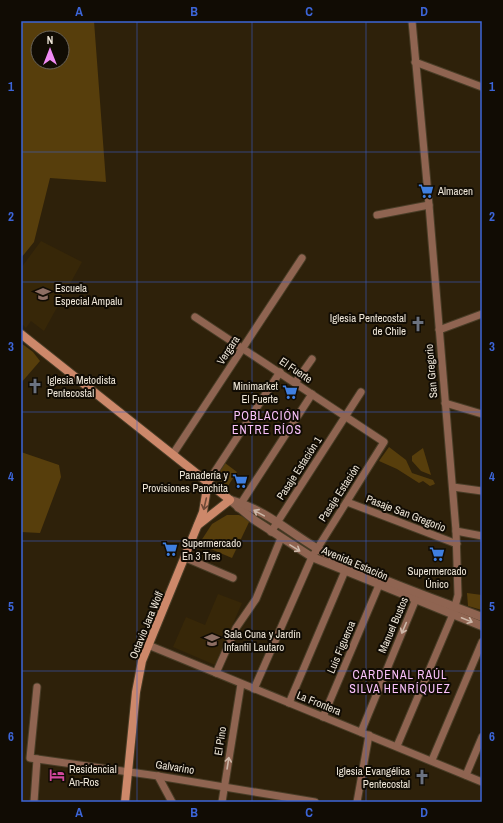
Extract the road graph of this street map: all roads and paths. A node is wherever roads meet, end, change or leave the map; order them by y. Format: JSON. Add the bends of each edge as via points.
{"nodes":[{"id":1,"x":412,"y":21,"type":"edge"},
{"id":2,"x":415,"y":62,"type":"junction"},
{"id":3,"x":482,"y":87,"type":"edge"},
{"id":4,"x":429,"y":205,"type":"junction"},
{"id":5,"x":377,"y":215,"type":"dead end"},
{"id":6,"x":302,"y":258,"type":"dead end"},
{"id":7,"x":482,"y":314,"type":"edge"},
{"id":8,"x":195,"y":316,"type":"dead end"},
{"id":9,"x":438,"y":330,"type":"junction"},
{"id":10,"x":21,"y":334,"type":"edge"},
{"id":11,"x":243,"y":348,"type":"junction"},
{"id":12,"x":312,"y":359,"type":"dead end"},
{"id":13,"x":280,"y":372,"type":"junction"},
{"id":14,"x":295,"y":383,"type":"junction"},
{"id":15,"x":361,"y":392,"type":"dead end"},
{"id":16,"x":312,"y":394,"type":"junction"},
{"id":17,"x":445,"y":403,"type":"junction"},
{"id":18,"x":482,"y":414,"type":"edge"},
{"id":19,"x":345,"y":416,"type":"junction"},
{"id":20,"x":384,"y":442,"type":"joint"},
{"id":21,"x":173,"y":454,"type":"junction"},
{"id":22,"x":208,"y":482,"type":"junction"},
{"id":23,"x":453,"y":487,"type":"junction"},
{"id":24,"x":482,"y":491,"type":"edge"},
{"id":25,"x":230,"y":500,"type":"junction"},
{"id":26,"x":347,"y":502,"type":"junction"},
{"id":27,"x":239,"y":506,"type":"junction"},
{"id":28,"x":276,"y":523,"type":"junction"},
{"id":29,"x":198,"y":526,"type":"junction"},
{"id":30,"x":456,"y":531,"type":"junction"},
{"id":31,"x":271,"y":532,"type":"junction"},
{"id":32,"x":482,"y":536,"type":"edge"},
{"id":33,"x":281,"y":538,"type":"junction"},
{"id":34,"x":457,"y":544,"type":"junction"},
{"id":35,"x":316,"y":548,"type":"junction"},
{"id":36,"x":312,"y":557,"type":"junction"},
{"id":37,"x":186,"y":558,"type":"junction"},
{"id":38,"x":345,"y":571,"type":"junction"},
{"id":39,"x":233,"y":578,"type":"dead end"},
{"id":40,"x":379,"y":585,"type":"junction"},
{"id":41,"x":417,"y":596,"type":"junction"},
{"id":42,"x":454,"y":610,"type":"junction"},
{"id":43,"x":482,"y":617,"type":"edge"},
{"id":44,"x":482,"y":626,"type":"edge"},
{"id":45,"x":482,"y":642,"type":"edge"},
{"id":46,"x":148,"y":645,"type":"junction"},
{"id":47,"x":216,"y":673,"type":"junction"},
{"id":48,"x":241,"y":684,"type":"junction"},
{"id":49,"x":37,"y":687,"type":"dead end"},
{"id":50,"x":254,"y":689,"type":"junction"},
{"id":51,"x":289,"y":703,"type":"junction"},
{"id":52,"x":323,"y":717,"type":"junction"},
{"id":53,"x":361,"y":732,"type":"junction"},
{"id":54,"x":369,"y":735,"type":"junction"},
{"id":55,"x":482,"y":737,"type":"edge"},
{"id":56,"x":397,"y":746,"type":"junction"},
{"id":57,"x":34,"y":759,"type":"junction"},
{"id":58,"x":432,"y":760,"type":"junction"},
{"id":59,"x":127,"y":771,"type":"junction"},
{"id":60,"x":466,"y":775,"type":"junction"},
{"id":61,"x":158,"y":776,"type":"junction"},
{"id":62,"x":482,"y":782,"type":"edge"},
{"id":63,"x":224,"y":787,"type":"junction"},
{"id":64,"x":34,"y":802,"type":"edge"},
{"id":65,"x":125,"y":802,"type":"edge"},
{"id":66,"x":172,"y":802,"type":"edge"},
{"id":67,"x":222,"y":802,"type":"edge"},
{"id":68,"x":315,"y":802,"type":"edge"},
{"id":69,"x":357,"y":802,"type":"edge"}],
"edges":[{"from":1,"to":2,"type":"street","name":"San Gregorio"},
{"from":2,"to":3,"type":"street"},
{"from":2,"to":4,"type":"street","name":"San Gregorio"},
{"from":4,"to":5,"type":"street"},
{"from":4,"to":9,"type":"street","name":"San Gregorio"},
{"from":6,"to":11,"type":"street","name":"Vergara"},
{"from":7,"to":9,"type":"street"},
{"from":8,"to":11,"type":"street","name":"El Fuerte"},
{"from":9,"to":17,"type":"street","name":"San Gregorio"},
{"from":10,"to":21,"type":"main road","name":"Avenida Estación"},
{"from":11,"to":13,"type":"street","name":"El Fuerte"},
{"from":11,"to":21,"type":"street","name":"Vergara"},
{"from":12,"to":14,"type":"street"},
{"from":13,"to":14,"type":"street","name":"El Fuerte"},
{"from":13,"to":22,"type":"street"},
{"from":14,"to":16,"type":"street","name":"El Fuerte"},
{"from":15,"to":19,"type":"street","name":"Pasaje Estación 1"},
{"from":16,"to":19,"type":"street","name":"El Fuerte"},
{"from":16,"to":27,"type":"street"},
{"from":17,"to":18,"type":"street"},
{"from":17,"to":23,"type":"street","name":"San Gregorio"},
{"from":19,"to":20,"type":"street","name":"El Fuerte"},
{"from":19,"to":28,"type":"street","name":"Pasaje Estación 1"},
{"from":20,"to":26,"type":"street","name":"Pasaje Estación"},
{"from":21,"to":22,"type":"main road","name":"Avenida Estación"},
{"from":22,"to":25,"type":"main road","name":"Avenida Estación"},
{"from":22,"to":29,"type":"main road","name":"Octavio Jara Wolf","one_way":true},
{"from":23,"to":24,"type":"street"},
{"from":23,"to":30,"type":"street","name":"San Gregorio"},
{"from":25,"to":27,"type":"street","name":"Avenida Estación"},
{"from":25,"to":29,"type":"main road"},
{"from":26,"to":34,"type":"street","name":"Pasaje San Gregorio"},
{"from":26,"to":35,"type":"street","name":"Pasaje Estación"},
{"from":28,"to":27,"type":"street","name":"Avenida Estación","one_way":true},
{"from":27,"to":31,"type":"street","name":"Avenida Estación"},
{"from":28,"to":31,"type":"street","name":"Pasaje Estación 1"},
{"from":28,"to":35,"type":"street","name":"Avenida Estación"},
{"from":29,"to":37,"type":"main road","name":"Octavio Jara Wolf"},
{"from":30,"to":32,"type":"street"},
{"from":30,"to":34,"type":"street","name":"San Gregorio"},
{"from":31,"to":33,"type":"street","name":"Avenida Estación"},
{"from":33,"to":36,"type":"street","name":"Avenida Estación","one_way":true},
{"from":33,"to":47,"type":"street","via":[[256,599],[236,628]]},
{"from":34,"to":42,"type":"street","name":"San Gregorio","via":[[458,595]]},
{"from":35,"to":36,"type":"street","name":"Pasaje Estación"},
{"from":35,"to":41,"type":"street","name":"Avenida Estación"},
{"from":36,"to":38,"type":"street","name":"Avenida Estación"},
{"from":36,"to":50,"type":"street","name":"Pasaje Estación"},
{"from":37,"to":39,"type":"street"},
{"from":37,"to":46,"type":"main road","name":"Octavio Jara Wolf"},
{"from":38,"to":40,"type":"street","name":"Avenida Estación"},
{"from":38,"to":51,"type":"street"},
{"from":40,"to":41,"type":"street","name":"Avenida Estación"},
{"from":40,"to":52,"type":"street","name":"Luis Figueroa"},
{"from":41,"to":42,"type":"street","name":"Avenida Estación"},
{"from":41,"to":53,"type":"street","name":"Manuel Bustos","one_way":true},
{"from":42,"to":43,"type":"street","name":"Avenida Estación"},
{"from":42,"to":44,"type":"street","name":"Avenida Estación","one_way":true},
{"from":42,"to":56,"type":"street","name":"San Gregorio"},
{"from":45,"to":58,"type":"street"},
{"from":46,"to":47,"type":"street","name":"La Frontera"},
{"from":46,"to":59,"type":"main road","name":"Octavio Jara Wolf","via":[[138,675]]},
{"from":47,"to":48,"type":"street","name":"La Frontera"},
{"from":48,"to":50,"type":"street","name":"La Frontera"},
{"from":63,"to":48,"type":"street","name":"El Pino","one_way":true},
{"from":49,"to":57,"type":"street"},
{"from":50,"to":51,"type":"street","name":"La Frontera"},
{"from":51,"to":52,"type":"street","name":"La Frontera"},
{"from":52,"to":53,"type":"street","name":"La Frontera"},
{"from":53,"to":54,"type":"street","name":"La Frontera"},
{"from":54,"to":56,"type":"street","name":"La Frontera"},
{"from":54,"to":69,"type":"street"},
{"from":55,"to":60,"type":"street"},
{"from":56,"to":58,"type":"street","name":"La Frontera"},
{"from":57,"to":59,"type":"street","name":"Galvarino"},
{"from":57,"to":64,"type":"street"},
{"from":58,"to":60,"type":"street","name":"La Frontera"},
{"from":59,"to":61,"type":"street","name":"Galvarino"},
{"from":59,"to":65,"type":"main road","name":"Octavio Jara Wolf"},
{"from":60,"to":62,"type":"street","name":"La Frontera"},
{"from":61,"to":63,"type":"street","name":"Galvarino"},
{"from":61,"to":66,"type":"street"},
{"from":63,"to":67,"type":"street","name":"El Pino"},
{"from":63,"to":68,"type":"street","name":"Galvarino"}]}
